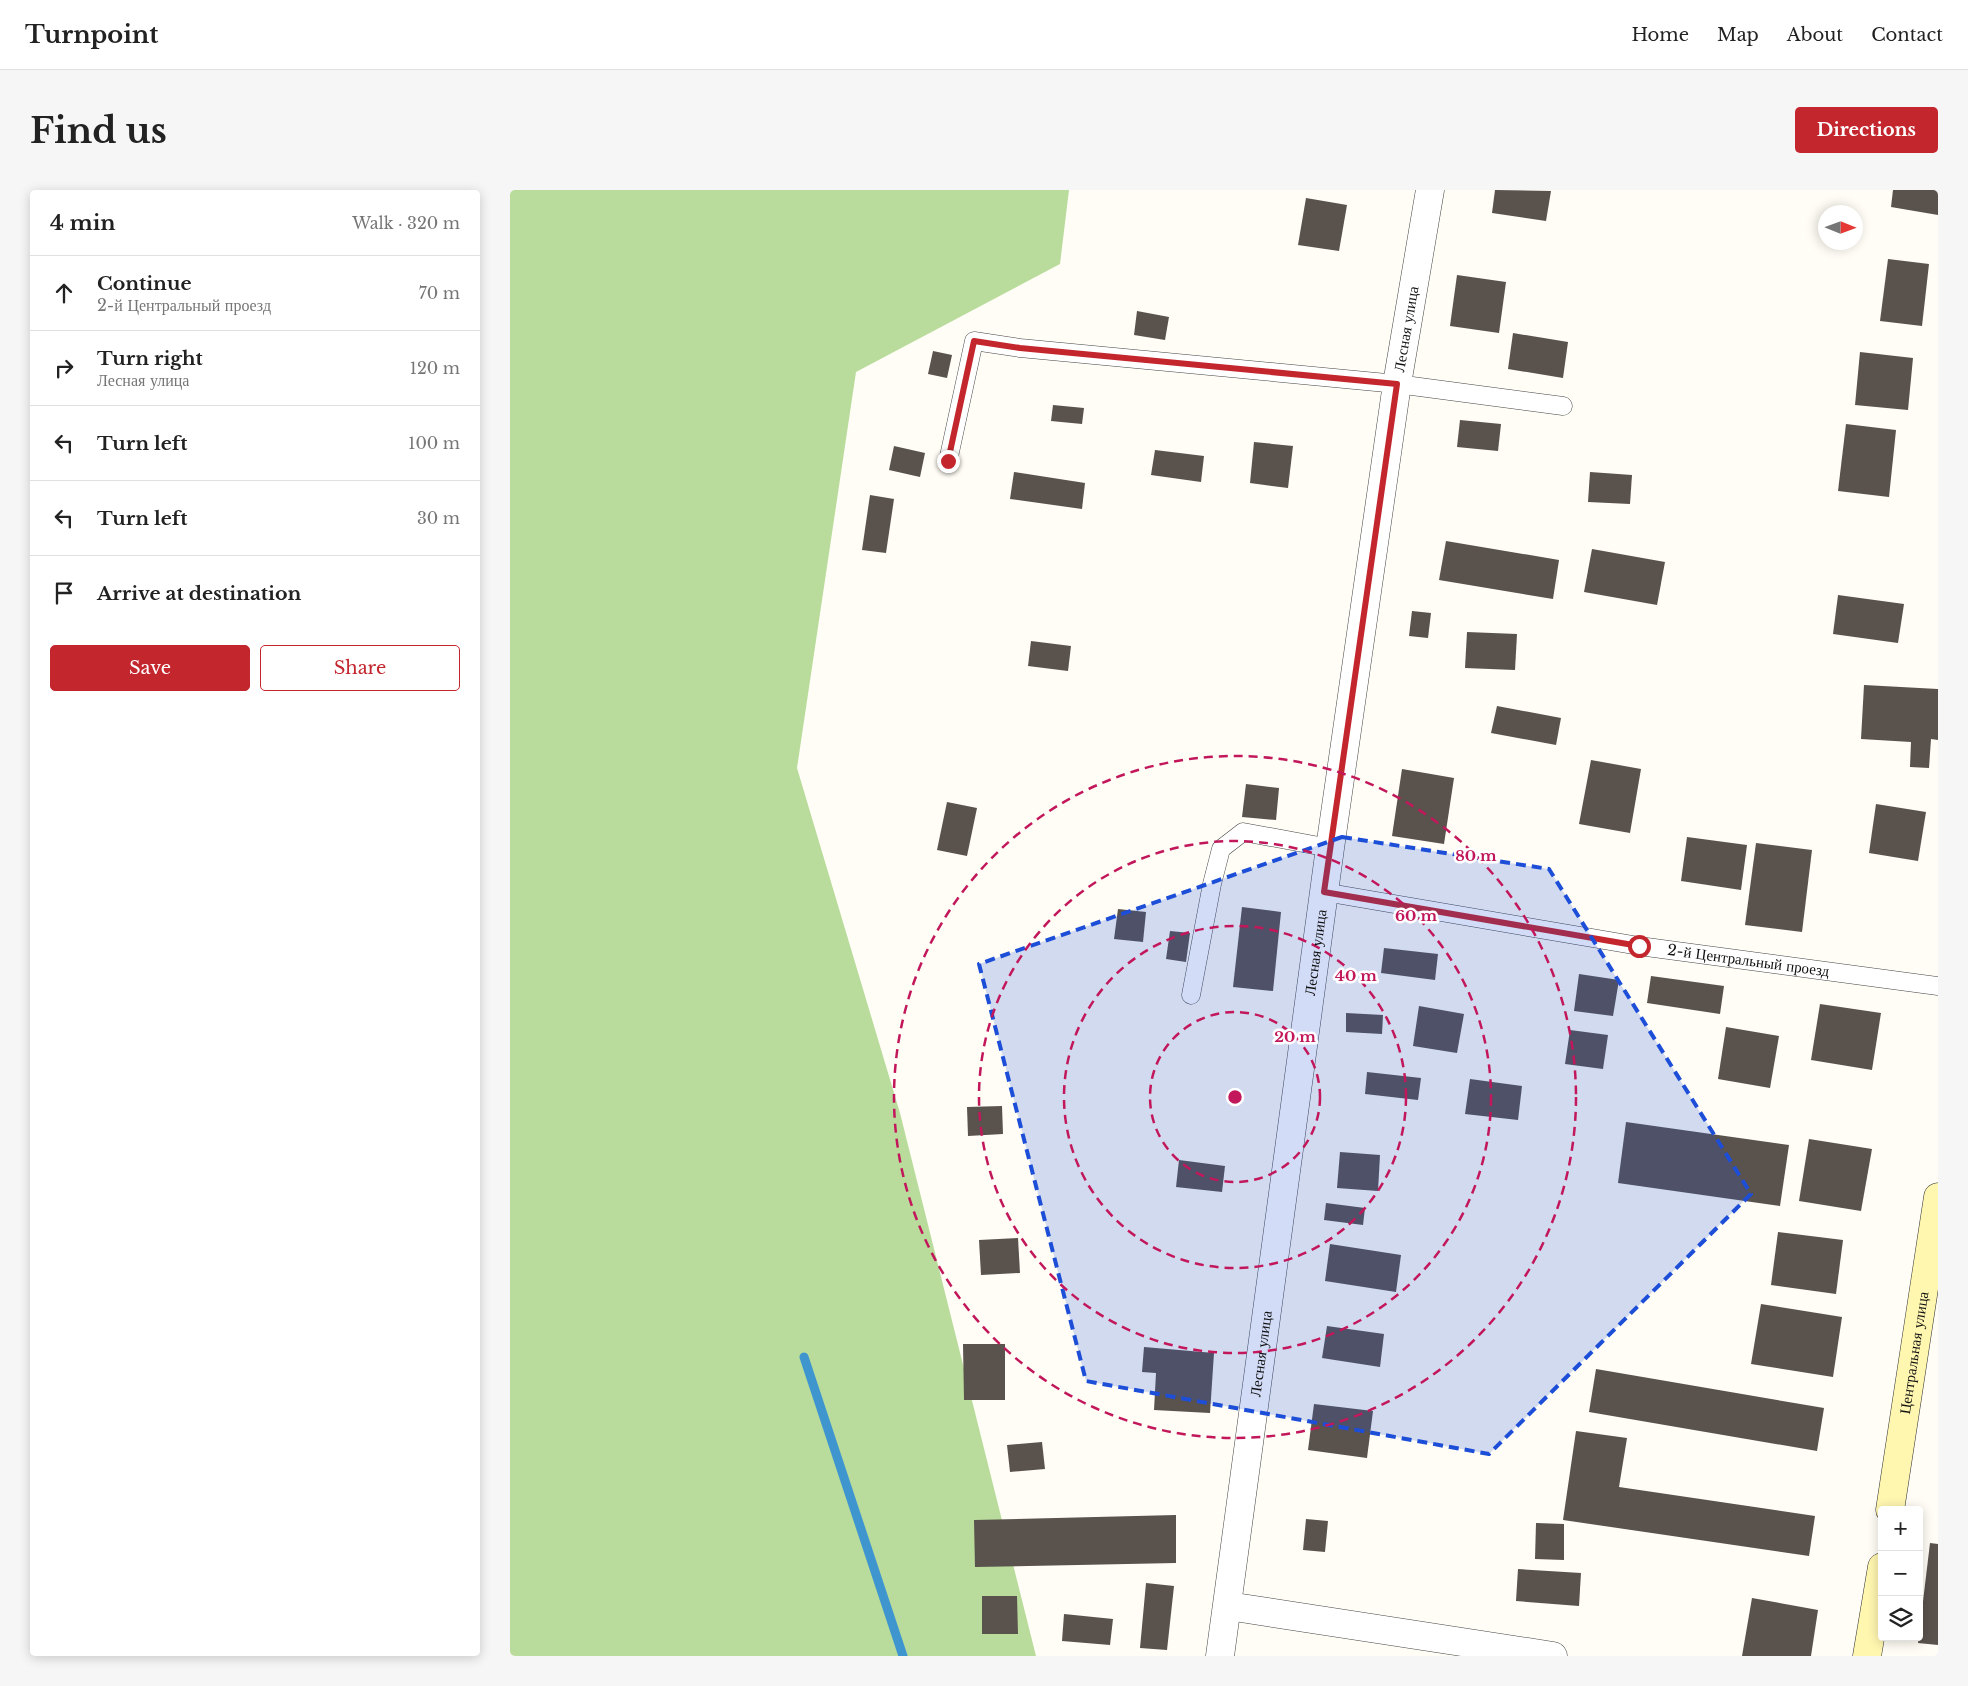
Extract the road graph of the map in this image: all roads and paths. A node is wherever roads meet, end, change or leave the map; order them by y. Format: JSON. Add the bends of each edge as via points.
{"nodes":[{"id":1,"x":1430,"y":190,"type":"edge"},
{"id":2,"x":1397,"y":384,"type":"junction"},
{"id":3,"x":1563,"y":406,"type":"dead end"},
{"id":4,"x":948,"y":461,"type":"dead end"},
{"id":5,"x":1330,"y":848,"type":"junction"},
{"id":6,"x":1324,"y":892,"type":"junction"},
{"id":7,"x":1938,"y":986,"type":"edge"},
{"id":8,"x":1191,"y":996,"type":"dead end"},
{"id":9,"x":1938,"y":1197,"type":"edge"},
{"id":10,"x":1891,"y":1506,"type":"edge"},
{"id":11,"x":1878,"y":1591,"type":"edge"},
{"id":12,"x":1228,"y":1606,"type":"junction"},
{"id":13,"x":1220,"y":1656,"type":"edge"},
{"id":14,"x":1553,"y":1656,"type":"edge"},
{"id":15,"x":1867,"y":1656,"type":"edge"}],
"edges":[{"from":1,"to":2,"type":"street","name":"Лесная улица"},
{"from":2,"to":3,"type":"lane"},
{"from":2,"to":4,"type":"lane","via":[[974,341]]},
{"from":2,"to":5,"type":"street","name":"Лесная улица"},
{"from":5,"to":6,"type":"street","name":"Лесная улица"},
{"from":5,"to":8,"type":"lane","via":[[1243,832],[1221,849]]},
{"from":6,"to":7,"type":"lane","name":"2-й Центральный проезд","via":[[1639,946]]},
{"from":6,"to":12,"type":"street","name":"Лесная улица"},
{"from":9,"to":10,"type":"street","name":"Центральная улица"},
{"from":11,"to":15,"type":"street"},
{"from":12,"to":13,"type":"street","name":"Лесная улица"},
{"from":12,"to":14,"type":"street"}]}
